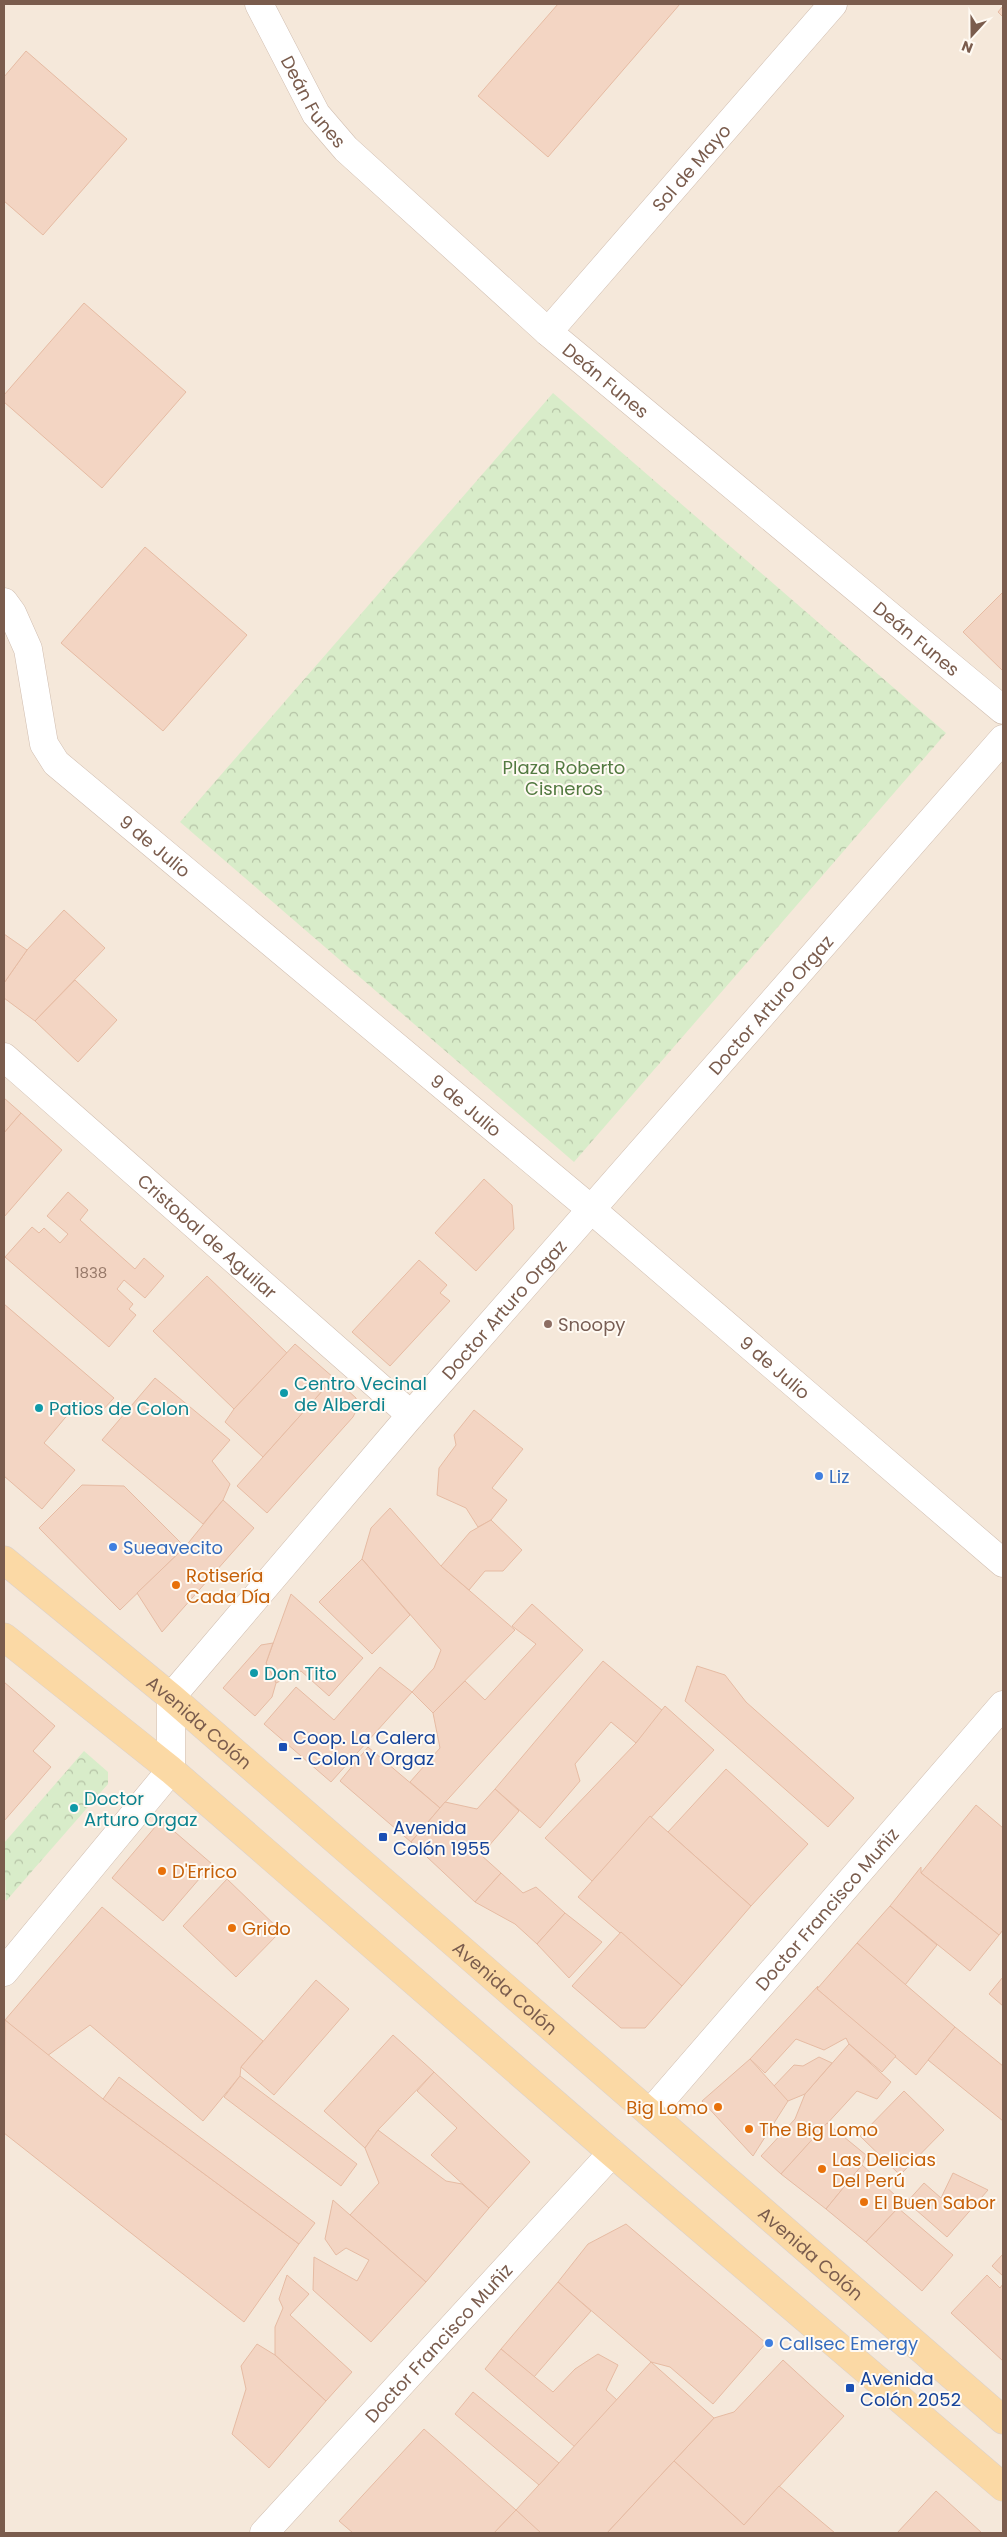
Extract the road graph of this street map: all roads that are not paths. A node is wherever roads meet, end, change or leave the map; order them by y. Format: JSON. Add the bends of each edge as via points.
{"nodes":[{"id":1,"x":259,"y":4,"type":"edge"},
{"id":2,"x":833,"y":4,"type":"edge"},
{"id":3,"x":548,"y":332,"type":"junction"},
{"id":4,"x":6,"y":612,"type":"edge"},
{"id":5,"x":1003,"y":710,"type":"edge"},
{"id":6,"x":1003,"y":740,"type":"edge"},
{"id":7,"x":4,"y":1057,"type":"edge"},
{"id":8,"x":592,"y":1210,"type":"junction"},
{"id":9,"x":411,"y":1415,"type":"junction"},
{"id":10,"x":4,"y":1560,"type":"edge"},
{"id":11,"x":1003,"y":1563,"type":"edge"},
{"id":12,"x":4,"y":1637,"type":"edge"},
{"id":13,"x":171,"y":1697,"type":"junction"},
{"id":14,"x":1003,"y":1705,"type":"edge"},
{"id":15,"x":171,"y":1770,"type":"junction"},
{"id":16,"x":4,"y":1972,"type":"edge"},
{"id":17,"x":650,"y":2113,"type":"junction"},
{"id":18,"x":612,"y":2153,"type":"junction"},
{"id":19,"x":1003,"y":2420,"type":"edge"},
{"id":20,"x":1003,"y":2486,"type":"edge"},
{"id":21,"x":264,"y":2533,"type":"edge"}],
"edges":[{"from":1,"to":3,"type":"street","name":"Deán Funes","via":[[316,114],[346,149]]},
{"from":2,"to":3,"type":"street","name":"Sol de Mayo"},
{"from":3,"to":5,"type":"street","name":"Deán Funes"},
{"from":4,"to":8,"type":"street","name":"9 de Julio","via":[[28,649],[44,744],[56,762]]},
{"from":6,"to":8,"type":"street","name":"Doctor Arturo Orgaz"},
{"from":7,"to":9,"type":"street","name":"Cristobal de Aguilar"},
{"from":8,"to":9,"type":"street","name":"Doctor Arturo Orgaz"},
{"from":8,"to":11,"type":"street","name":"9 de Julio"},
{"from":9,"to":13,"type":"street","name":"Doctor Arturo Orgaz"},
{"from":10,"to":13,"type":"main road","name":"Avenida Colón"},
{"from":12,"to":15,"type":"main road"},
{"from":13,"to":15,"type":"street"},
{"from":13,"to":17,"type":"main road","name":"Avenida Colón"},
{"from":14,"to":17,"type":"street","name":"Doctor Francisco Muñiz"},
{"from":15,"to":16,"type":"street"},
{"from":15,"to":18,"type":"main road"},
{"from":17,"to":19,"type":"main road","name":"Avenida Colón"},
{"from":18,"to":20,"type":"main road"},
{"from":18,"to":21,"type":"street","name":"Doctor Francisco Muñiz"}]}
